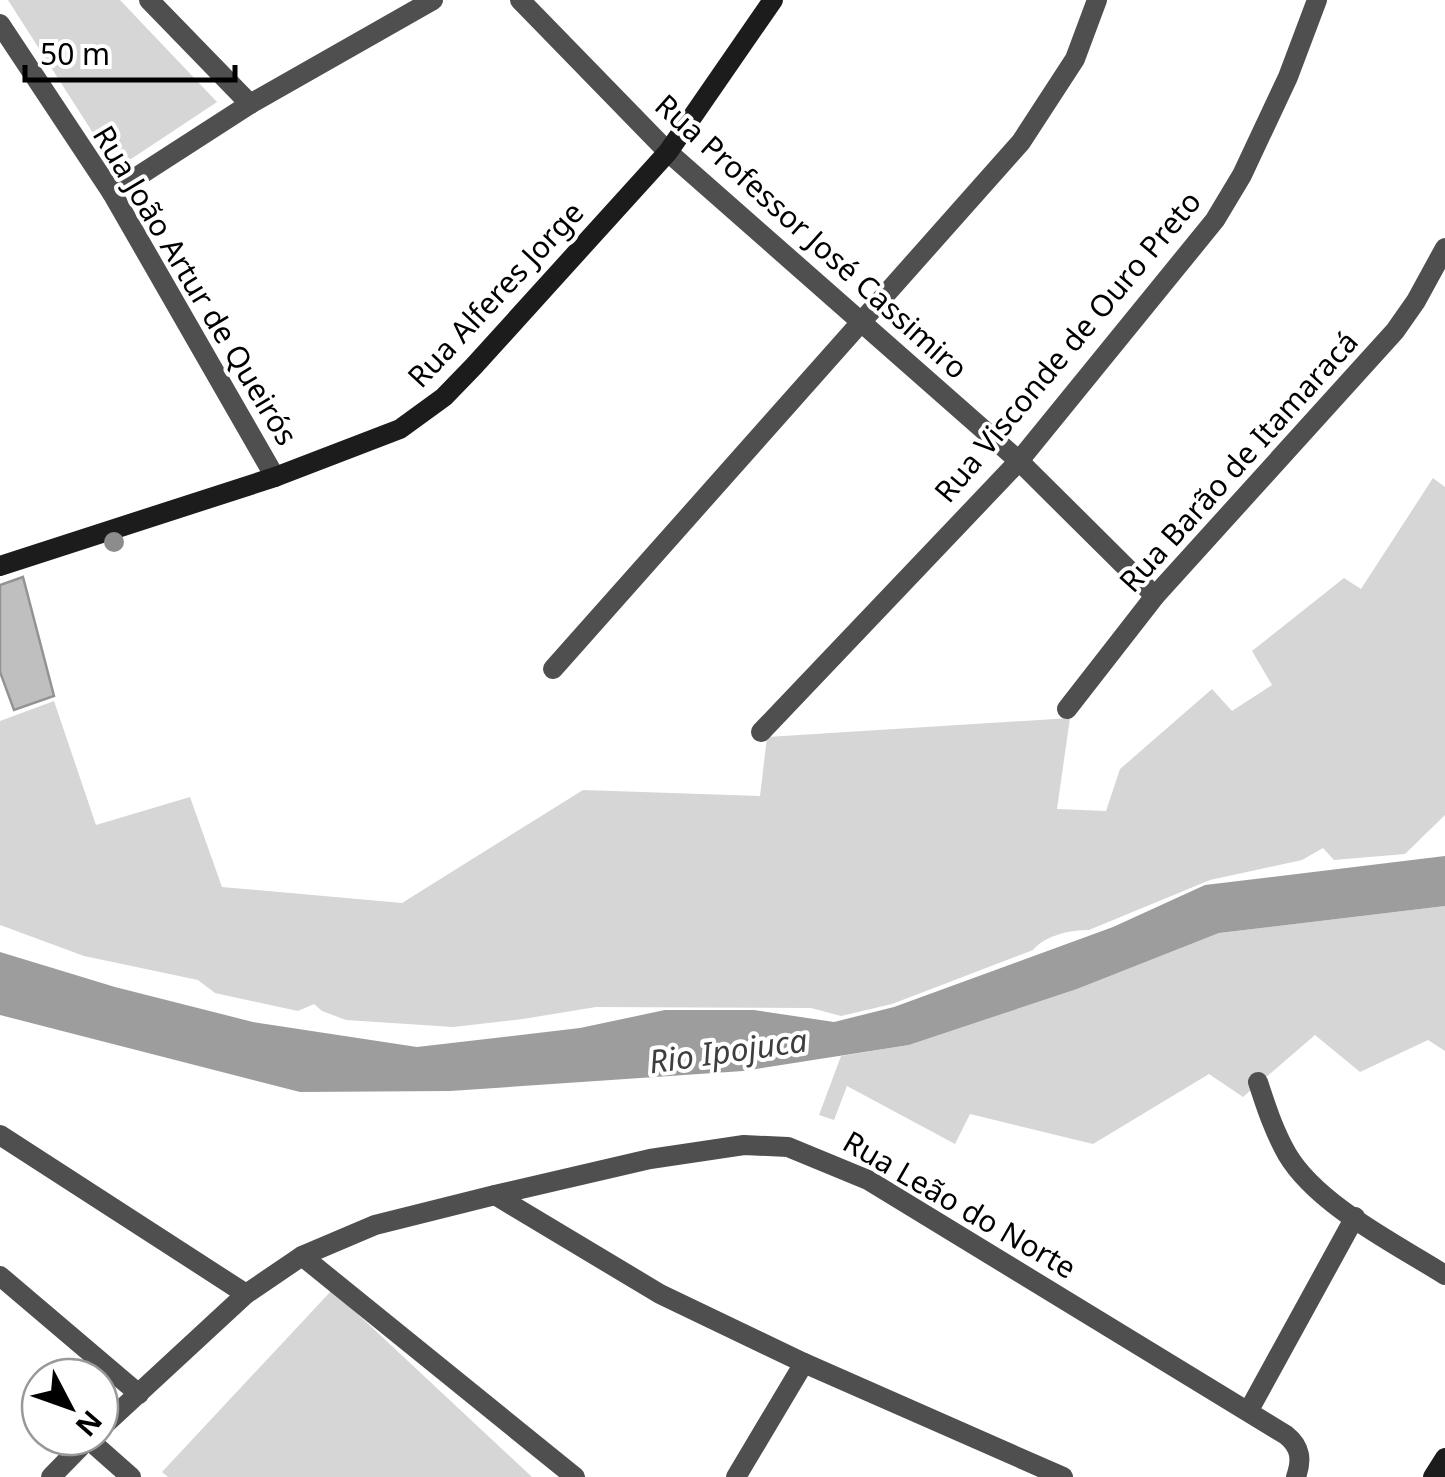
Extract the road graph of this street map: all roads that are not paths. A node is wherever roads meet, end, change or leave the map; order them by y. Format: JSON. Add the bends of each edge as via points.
{"nodes":[{"id":1,"x":149,"y":0,"type":"edge"},
{"id":2,"x":433,"y":0,"type":"edge"},
{"id":3,"x":520,"y":0,"type":"edge"},
{"id":4,"x":773,"y":0,"type":"edge"},
{"id":5,"x":1098,"y":0,"type":"edge"},
{"id":6,"x":1317,"y":0,"type":"edge"},
{"id":7,"x":0,"y":24,"type":"edge"},
{"id":8,"x":250,"y":104,"type":"junction"},
{"id":9,"x":668,"y":152,"type":"junction"},
{"id":10,"x":112,"y":193,"type":"junction"},
{"id":11,"x":1445,"y":248,"type":"edge"},
{"id":12,"x":862,"y":323,"type":"junction"},
{"id":13,"x":1019,"y":461,"type":"junction"},
{"id":14,"x":275,"y":477,"type":"junction"},
{"id":15,"x":0,"y":566,"type":"edge"},
{"id":16,"x":1155,"y":596,"type":"junction"},
{"id":17,"x":552,"y":669,"type":"dead end"},
{"id":18,"x":1066,"y":709,"type":"dead end"},
{"id":19,"x":761,"y":732,"type":"dead end"},
{"id":20,"x":1258,"y":1082,"type":"dead end"},
{"id":21,"x":0,"y":1135,"type":"edge"},
{"id":22,"x":495,"y":1195,"type":"junction"},
{"id":23,"x":1354,"y":1217,"type":"junction"},
{"id":24,"x":302,"y":1256,"type":"junction"},
{"id":25,"x":0,"y":1276,"type":"edge"},
{"id":26,"x":1445,"y":1276,"type":"edge"},
{"id":27,"x":246,"y":1294,"type":"junction"},
{"id":28,"x":804,"y":1362,"type":"junction"},
{"id":29,"x":140,"y":1394,"type":"junction"},
{"id":30,"x":1249,"y":1410,"type":"junction"},
{"id":31,"x":120,"y":1411,"type":"edge"},
{"id":32,"x":71,"y":1457,"type":"edge"},
{"id":33,"x":112,"y":1457,"type":"edge"},
{"id":34,"x":1445,"y":1458,"type":"edge"},
{"id":35,"x":51,"y":1477,"type":"edge"},
{"id":36,"x":130,"y":1477,"type":"edge"},
{"id":37,"x":574,"y":1477,"type":"edge"},
{"id":38,"x":736,"y":1477,"type":"edge"},
{"id":39,"x":1063,"y":1477,"type":"edge"},
{"id":40,"x":1296,"y":1477,"type":"edge"},
{"id":41,"x":1433,"y":1477,"type":"edge"}],
"edges":[{"from":1,"to":8,"type":"street"},
{"from":2,"to":8,"type":"street"},
{"from":3,"to":9,"type":"street","name":"Rua Professor José Cassimiro"},
{"from":4,"to":9,"type":"street","name":"Rua Alferes Jorge"},
{"from":5,"to":12,"type":"street","via":[[1075,58],[1022,142]]},
{"from":6,"to":13,"type":"street","name":"Rua Visconde de Ouro Preto","via":[[1265,126],[1214,220]]},
{"from":7,"to":10,"type":"street","name":"Rua João Artur de Queirós"},
{"from":8,"to":10,"type":"street"},
{"from":9,"to":12,"type":"street","name":"Rua Professor José Cassimiro"},
{"from":9,"to":14,"type":"street","name":"Rua Alferes Jorge","via":[[444,398],[400,429]]},
{"from":10,"to":14,"type":"street","name":"Rua João Artur de Queirós"},
{"from":11,"to":16,"type":"street","name":"Rua Barão de Itamaracá","via":[[1395,331]]},
{"from":12,"to":13,"type":"street","name":"Rua Professor José Cassimiro"},
{"from":12,"to":17,"type":"street"},
{"from":13,"to":16,"type":"street","name":"Rua Professor José Cassimiro"},
{"from":13,"to":19,"type":"street","name":"Rua Visconde de Ouro Preto"},
{"from":14,"to":15,"type":"street","name":"Rua Alferes Jorge"},
{"from":16,"to":18,"type":"street","name":"Rua Barão de Itamaracá"},
{"from":20,"to":23,"type":"street","via":[[1289,1158]]},
{"from":21,"to":27,"type":"street"},
{"from":22,"to":24,"type":"street","name":"Rua Leão do Norte","via":[[375,1226]]},
{"from":22,"to":28,"type":"street","via":[[660,1294]]},
{"from":22,"to":30,"type":"street","name":"Rua Leão do Norte","via":[[650,1159],[744,1145],[788,1147],[868,1180]]},
{"from":23,"to":26,"type":"street"},
{"from":23,"to":30,"type":"street"},
{"from":24,"to":27,"type":"street","name":"Rua Leão do Norte"},
{"from":24,"to":37,"type":"street"},
{"from":25,"to":29,"type":"street"},
{"from":27,"to":29,"type":"street","name":"Rua Leão do Norte"},
{"from":28,"to":38,"type":"street"},
{"from":28,"to":39,"type":"street"},
{"from":29,"to":31,"type":"street","name":"Rua Leão do Norte"},
{"from":30,"to":40,"type":"street","name":"Rua Leão do Norte","via":[[1296,1444]]},
{"from":32,"to":35,"type":"street","name":"Rua Leão do Norte"},
{"from":33,"to":36,"type":"street"},
{"from":34,"to":41,"type":"street"}]}
